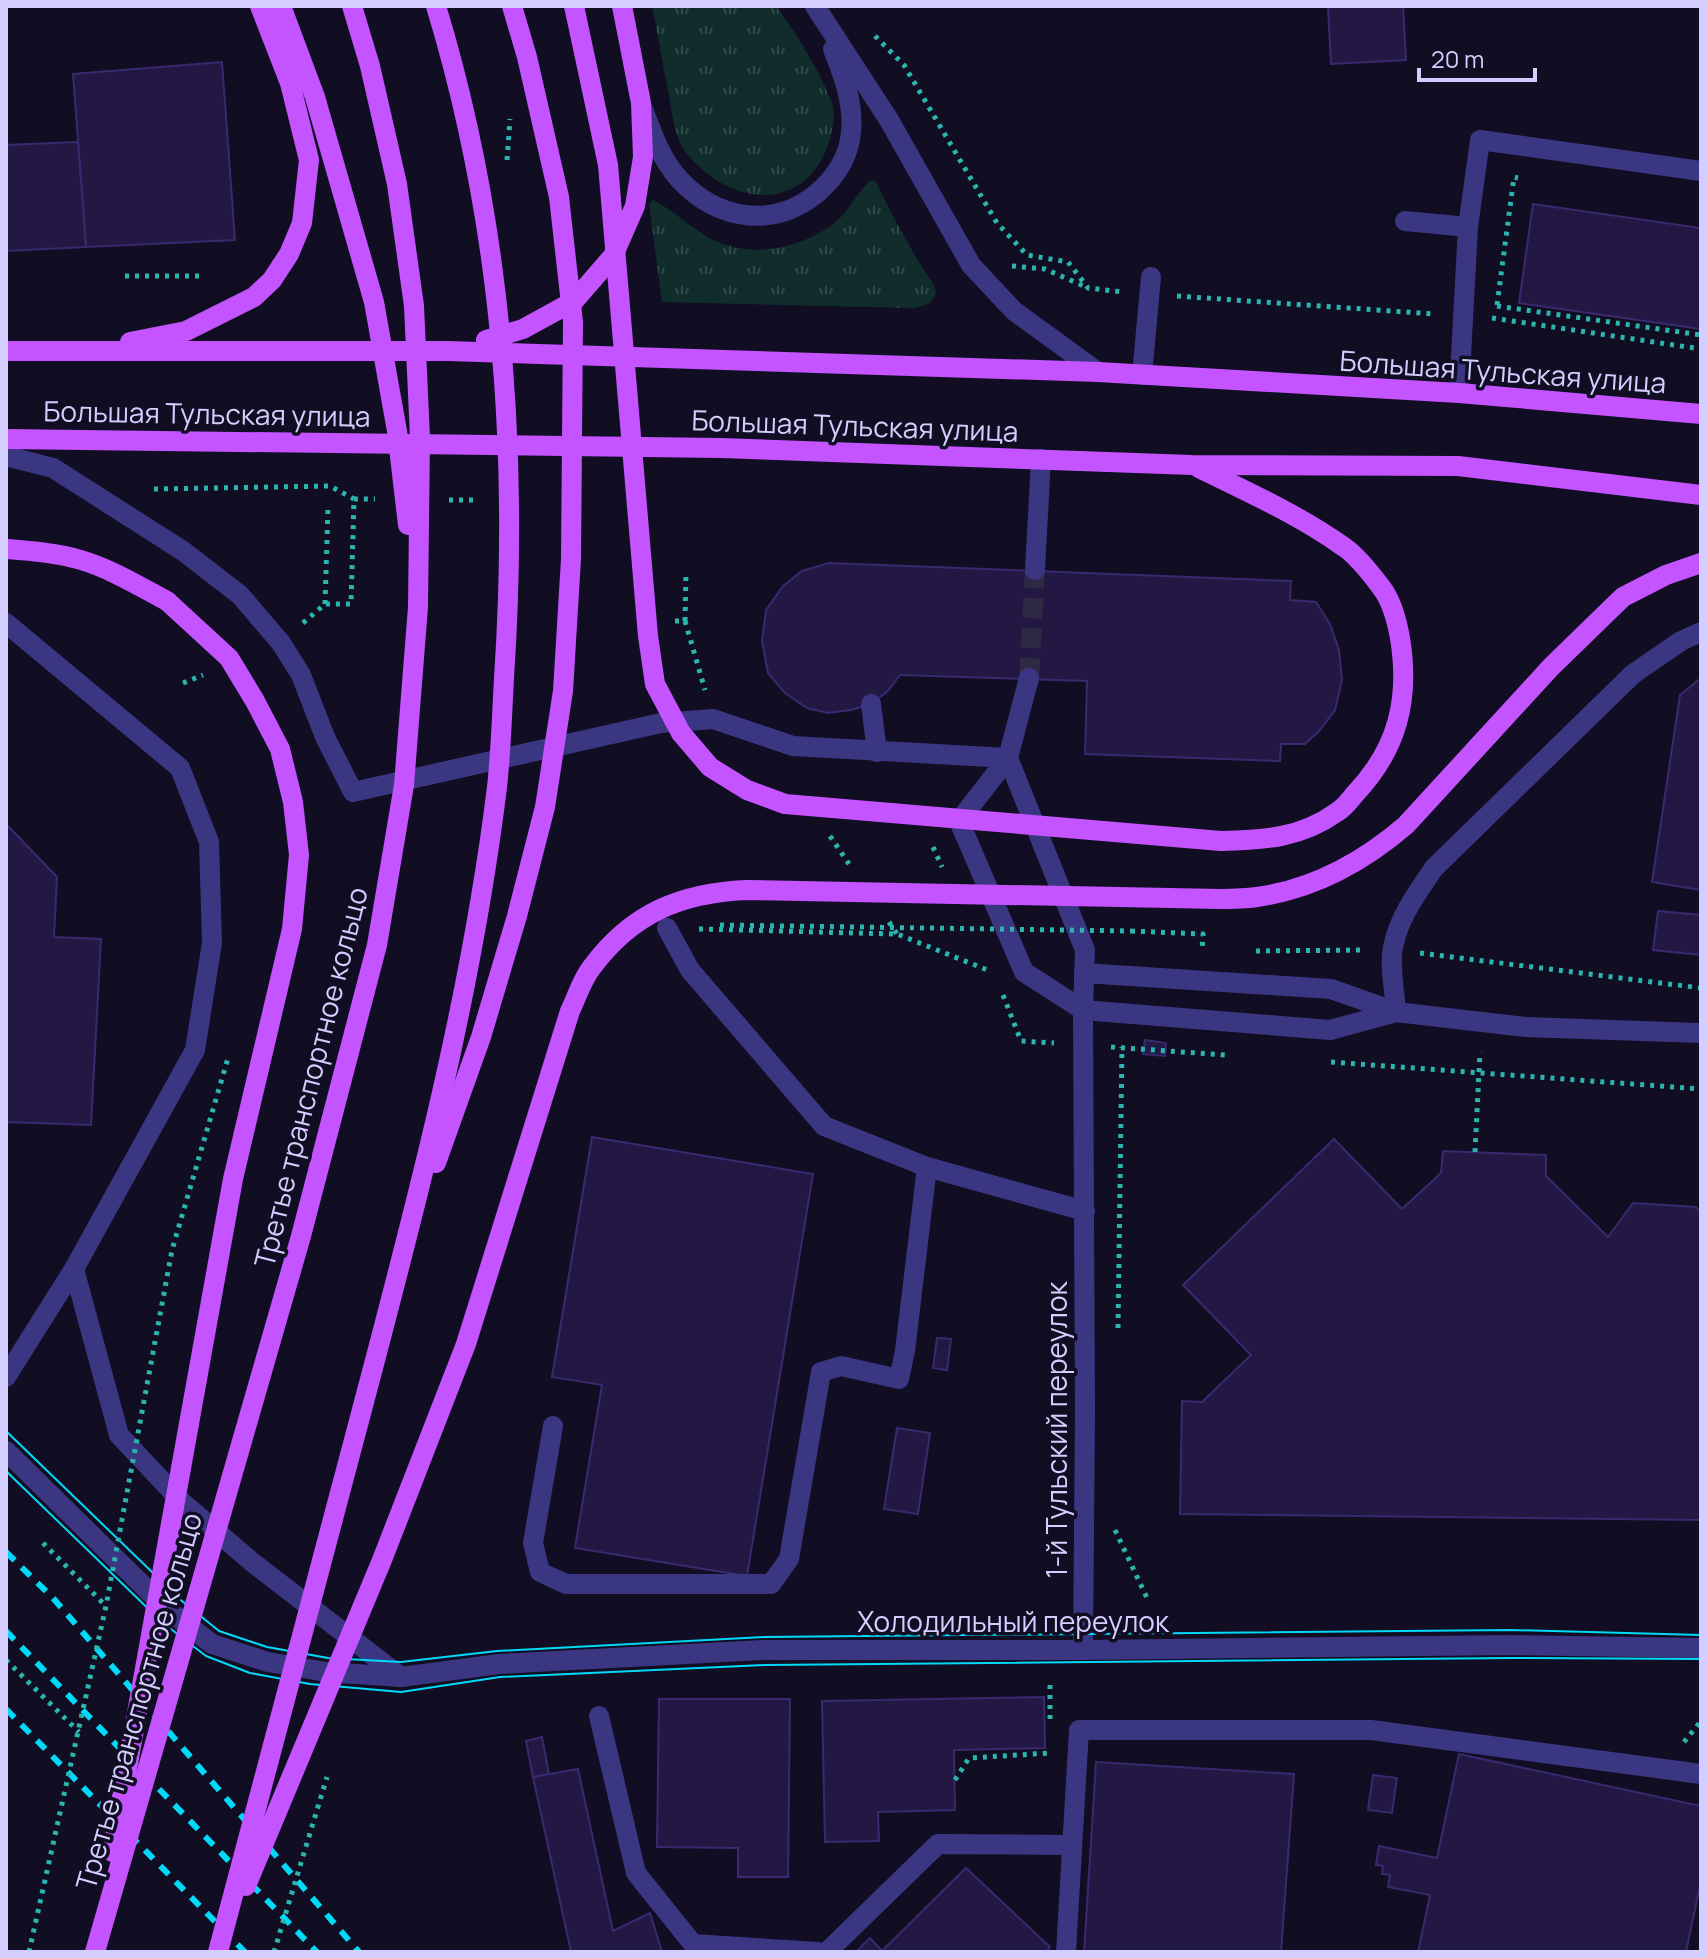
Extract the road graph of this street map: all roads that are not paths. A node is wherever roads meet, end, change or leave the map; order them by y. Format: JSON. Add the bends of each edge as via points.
{"nodes":[{"id":1,"x":260,"y":6,"type":"edge"},
{"id":2,"x":281,"y":6,"type":"edge"},
{"id":3,"x":352,"y":6,"type":"edge"},
{"id":4,"x":436,"y":6,"type":"edge"},
{"id":5,"x":512,"y":6,"type":"edge"},
{"id":6,"x":574,"y":6,"type":"edge"},
{"id":7,"x":622,"y":6,"type":"edge"},
{"id":8,"x":816,"y":7,"type":"edge"},
{"id":9,"x":641,"y":103,"type":"junction"},
{"id":10,"x":1701,"y":171,"type":"edge"},
{"id":11,"x":1405,"y":221,"type":"dead end"},
{"id":12,"x":1468,"y":227,"type":"junction"},
{"id":13,"x":1150,"y":286,"type":"road end"},
{"id":14,"x":6,"y":351,"type":"edge"},
{"id":15,"x":81,"y":351,"type":"junction"},
{"id":16,"x":448,"y":351,"type":"junction"},
{"id":17,"x":1098,"y":372,"type":"junction"},
{"id":18,"x":1142,"y":375,"type":"junction"},
{"id":19,"x":1459,"y":393,"type":"junction"},
{"id":20,"x":1701,"y":414,"type":"edge"},
{"id":21,"x":6,"y":439,"type":"edge"},
{"id":22,"x":6,"y":456,"type":"edge"},
{"id":23,"x":1041,"y":459,"type":"junction"},
{"id":24,"x":1192,"y":465,"type":"junction"},
{"id":25,"x":1701,"y":495,"type":"edge"},
{"id":26,"x":6,"y":549,"type":"edge"},
{"id":27,"x":1701,"y":563,"type":"edge"},
{"id":28,"x":1035,"y":570,"type":"tunnel mouth"},
{"id":29,"x":418,"y":607,"type":"junction"},
{"id":30,"x":6,"y":623,"type":"edge"},
{"id":31,"x":1701,"y":632,"type":"edge"},
{"id":32,"x":1029,"y":678,"type":"tunnel mouth"},
{"id":33,"x":871,"y":704,"type":"dead end"},
{"id":34,"x":877,"y":752,"type":"junction"},
{"id":35,"x":1008,"y":758,"type":"junction"},
{"id":36,"x":667,"y":928,"type":"dead end"},
{"id":37,"x":1084,"y":973,"type":"junction"},
{"id":38,"x":1083,"y":1010,"type":"junction"},
{"id":39,"x":1396,"y":1012,"type":"junction"},
{"id":40,"x":1701,"y":1033,"type":"edge"},
{"id":41,"x":927,"y":1167,"type":"junction"},
{"id":42,"x":1085,"y":1211,"type":"junction"},
{"id":43,"x":403,"y":1257,"type":"junction"},
{"id":44,"x":74,"y":1269,"type":"junction"},
{"id":45,"x":6,"y":1377,"type":"edge"},
{"id":46,"x":553,"y":1426,"type":"dead end"},
{"id":47,"x":6,"y":1451,"type":"edge"},
{"id":48,"x":1701,"y":1648,"type":"edge"},
{"id":49,"x":1083,"y":1650,"type":"junction"},
{"id":50,"x":401,"y":1677,"type":"junction"},
{"id":51,"x":599,"y":1716,"type":"dead end"},
{"id":52,"x":1701,"y":1774,"type":"edge"},
{"id":53,"x":1072,"y":1845,"type":"junction"},
{"id":54,"x":693,"y":1948,"type":"edge"},
{"id":55,"x":94,"y":1952,"type":"edge"},
{"id":56,"x":218,"y":1952,"type":"edge"},
{"id":57,"x":818,"y":1952,"type":"edge"},
{"id":58,"x":827,"y":1952,"type":"edge"},
{"id":59,"x":1066,"y":1952,"type":"edge"}],
"edges":[{"from":1,"to":15,"type":"main road","via":[[290,83],[309,160],[302,223],[289,254],[254,297],[186,331]]},
{"from":2,"to":29,"type":"main road","bridge":true,"via":[[315,97],[374,302],[397,431]]},
{"from":3,"to":29,"type":"main road","name":"Третье транспортное кольцо","bridge":true,"via":[[397,184],[414,306],[420,438]]},
{"from":4,"to":43,"type":"main road","bridge":true,"via":[[478,171],[500,325],[510,477],[508,615],[497,785],[469,966]]},
{"from":5,"to":43,"type":"main road","bridge":true,"via":[[559,197],[573,322],[571,559],[563,691],[545,807],[517,916],[481,1037]]},
{"from":6,"to":24,"type":"main road","bridge":true,"via":[[608,165],[655,684],[681,733],[710,767],[747,790],[785,804],[1221,841],[1300,833],[1338,812],[1368,781],[1389,747],[1402,707],[1405,682],[1397,622],[1383,589],[1347,548]]},
{"from":7,"to":9,"type":"main road"},
{"from":8,"to":9,"type":"street","via":[[841,69],[851,131],[845,158],[828,184],[802,205],[775,215],[746,216],[703,198],[679,179],[659,149]]},
{"from":8,"to":17,"type":"street","via":[[889,120],[971,265],[1014,311]]},
{"from":9,"to":16,"type":"main road","via":[[643,157],[635,206],[613,256],[574,301],[523,329]]},
{"from":10,"to":12,"type":"street","via":[[1480,140]]},
{"from":11,"to":12,"type":"street"},
{"from":12,"to":19,"type":"street"},
{"from":13,"to":18,"type":"street"},
{"from":14,"to":15,"type":"main road","name":"Большая Тульская улица"},
{"from":15,"to":16,"type":"main road","name":"Большая Тульская улица"},
{"from":16,"to":17,"type":"main road","name":"Большая Тульская улица"},
{"from":17,"to":18,"type":"main road","name":"Большая Тульская улица"},
{"from":18,"to":19,"type":"main road","name":"Большая Тульская улица"},
{"from":19,"to":20,"type":"main road","name":"Большая Тульская улица"},
{"from":21,"to":23,"type":"main road","name":"Большая Тульская улица","via":[[721,448]]},
{"from":22,"to":34,"type":"street","via":[[53,468],[183,551],[240,595],[301,675],[353,792],[661,723],[713,719],[793,746]]},
{"from":23,"to":24,"type":"main road","name":"Большая Тульская улица"},
{"from":23,"to":28,"type":"street"},
{"from":24,"to":25,"type":"main road","name":"Большая Тульская улица","via":[[1458,466]]},
{"from":26,"to":55,"type":"main road","bridge":true,"via":[[81,560],[120,575],[167,601],[229,658],[280,749],[299,855],[292,929],[233,1179]]},
{"from":27,"to":56,"type":"main road","bridge":true,"via":[[1623,597],[1406,825],[1326,879],[1256,897],[715,891],[648,915],[618,936],[590,969],[570,1011],[466,1344]]},
{"from":29,"to":55,"type":"main road","name":"Третье транспортное кольцо","bridge":true,"via":[[404,785],[377,945],[301,1236]]},
{"from":30,"to":44,"type":"street","via":[[180,768],[209,842],[212,943],[195,1050]]},
{"from":31,"to":39,"type":"street","via":[[1633,674],[1434,868],[1409,904],[1392,950]]},
{"from":32,"to":35,"type":"street"},
{"from":33,"to":34,"type":"street"},
{"from":34,"to":35,"type":"street"},
{"from":35,"to":37,"type":"street","name":"1-й Тульский переулок","via":[[1085,950]]},
{"from":35,"to":38,"type":"street","via":[[959,821],[1024,972]]},
{"from":36,"to":41,"type":"street","via":[[690,970],[824,1126]]},
{"from":37,"to":38,"type":"street","name":"1-й Тульский переулок"},
{"from":37,"to":39,"type":"street","via":[[1331,989]]},
{"from":38,"to":39,"type":"street","via":[[1330,1030]]},
{"from":38,"to":42,"type":"street","name":"1-й Тульский переулок"},
{"from":39,"to":40,"type":"street","via":[[1525,1027]]},
{"from":41,"to":42,"type":"street"},
{"from":41,"to":46,"type":"street","via":[[899,1379],[841,1366],[821,1372],[789,1559],[771,1584],[566,1584],[540,1572],[533,1543]]},
{"from":42,"to":49,"type":"street","name":"1-й Тульский переулок"},
{"from":43,"to":56,"type":"main road","bridge":true},
{"from":44,"to":45,"type":"street"},
{"from":44,"to":50,"type":"street","via":[[119,1435],[252,1562]]},
{"from":47,"to":50,"type":"street","name":"Холодильный переулок","via":[[168,1610],[212,1644],[268,1662]]},
{"from":48,"to":49,"type":"street","name":"Холодильный переулок"},
{"from":49,"to":50,"type":"street","name":"Холодильный переулок","via":[[763,1650],[499,1664]]},
{"from":51,"to":54,"type":"street","via":[[636,1873]]},
{"from":52,"to":53,"type":"street","via":[[1371,1730],[1079,1730]]},
{"from":53,"to":58,"type":"street","via":[[938,1844]]},
{"from":53,"to":59,"type":"street"},
{"from":54,"to":57,"type":"street"}]}
